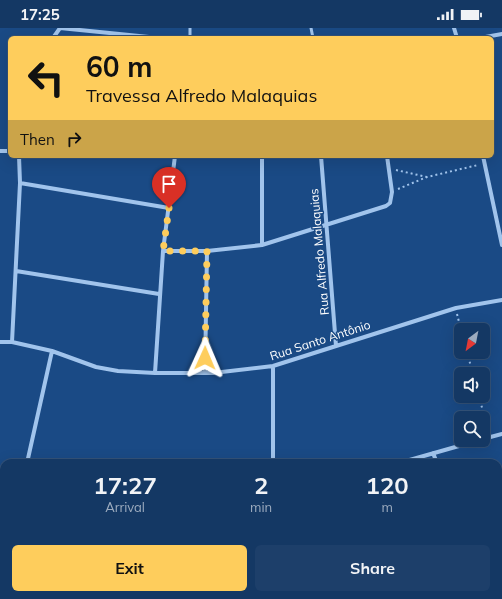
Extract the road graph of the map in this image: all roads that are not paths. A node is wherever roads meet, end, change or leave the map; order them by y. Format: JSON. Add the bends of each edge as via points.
{"nodes":[{"id":1,"x":502,"y":34,"type":"edge"},
{"id":2,"x":54,"y":36,"type":"edge"},
{"id":3,"x":139,"y":36,"type":"edge"},
{"id":4,"x":491,"y":36,"type":"edge"},
{"id":5,"x":19,"y":158,"type":"edge"},
{"id":6,"x":175,"y":158,"type":"edge"},
{"id":7,"x":262,"y":158,"type":"edge"},
{"id":8,"x":321,"y":158,"type":"edge"},
{"id":9,"x":387,"y":158,"type":"edge"},
{"id":10,"x":484,"y":158,"type":"edge"},
{"id":11,"x":20,"y":183,"type":"junction"},
{"id":12,"x":169,"y":208,"type":"junction"},
{"id":13,"x":326,"y":226,"type":"junction"},
{"id":14,"x":262,"y":245,"type":"junction"},
{"id":15,"x":502,"y":245,"type":"edge"},
{"id":16,"x":163,"y":251,"type":"junction"},
{"id":17,"x":207,"y":251,"type":"junction"},
{"id":18,"x":16,"y":271,"type":"junction"},
{"id":19,"x":159,"y":294,"type":"junction"},
{"id":20,"x":502,"y":300,"type":"edge"},
{"id":21,"x":0,"y":342,"type":"edge"},
{"id":22,"x":12,"y":342,"type":"junction"},
{"id":23,"x":336,"y":346,"type":"junction"},
{"id":24,"x":52,"y":351,"type":"junction"},
{"id":25,"x":273,"y":366,"type":"junction"},
{"id":26,"x":155,"y":373,"type":"junction"},
{"id":27,"x":205,"y":373,"type":"junction"},
{"id":28,"x":502,"y":434,"type":"edge"},
{"id":29,"x":490,"y":438,"type":"edge"},
{"id":30,"x":456,"y":447,"type":"edge"},
{"id":31,"x":433,"y":453,"type":"junction"},
{"id":32,"x":28,"y":459,"type":"edge"},
{"id":33,"x":274,"y":459,"type":"edge"},
{"id":34,"x":413,"y":459,"type":"edge"},
{"id":35,"x":435,"y":459,"type":"edge"}],
"edges":[{"from":1,"to":4,"type":"street"},
{"from":2,"to":3,"type":"street","via":[[60,28]]},
{"from":5,"to":11,"type":"street"},
{"from":6,"to":12,"type":"street"},
{"from":7,"to":14,"type":"street"},
{"from":8,"to":13,"type":"street","name":"Rua Alfredo Malaquias"},
{"from":9,"to":13,"type":"street","via":[[392,192],[390,203]]},
{"from":10,"to":15,"type":"street"},
{"from":11,"to":12,"type":"street"},
{"from":11,"to":18,"type":"street"},
{"from":12,"to":16,"type":"street"},
{"from":13,"to":14,"type":"street"},
{"from":13,"to":23,"type":"street","name":"Rua Alfredo Malaquias"},
{"from":14,"to":17,"type":"street"},
{"from":16,"to":17,"type":"street"},
{"from":16,"to":19,"type":"street"},
{"from":17,"to":27,"type":"street"},
{"from":18,"to":19,"type":"street"},
{"from":18,"to":22,"type":"street"},
{"from":19,"to":26,"type":"street"},
{"from":20,"to":23,"type":"street","name":"Rua Santo Antônio","via":[[456,308]]},
{"from":21,"to":22,"type":"street","name":"Rua Santo Antônio"},
{"from":22,"to":24,"type":"street","name":"Rua Santo Antônio"},
{"from":23,"to":25,"type":"street","name":"Rua Santo Antônio"},
{"from":24,"to":26,"type":"street","name":"Rua Santo Antônio","via":[[96,367]]},
{"from":24,"to":32,"type":"street"},
{"from":25,"to":27,"type":"street","name":"Rua Santo Antônio"},
{"from":25,"to":33,"type":"street"},
{"from":26,"to":27,"type":"street","name":"Rua Santo Antônio"},
{"from":28,"to":29,"type":"street"},
{"from":30,"to":31,"type":"street"},
{"from":31,"to":34,"type":"street"},
{"from":31,"to":35,"type":"street"}]}
